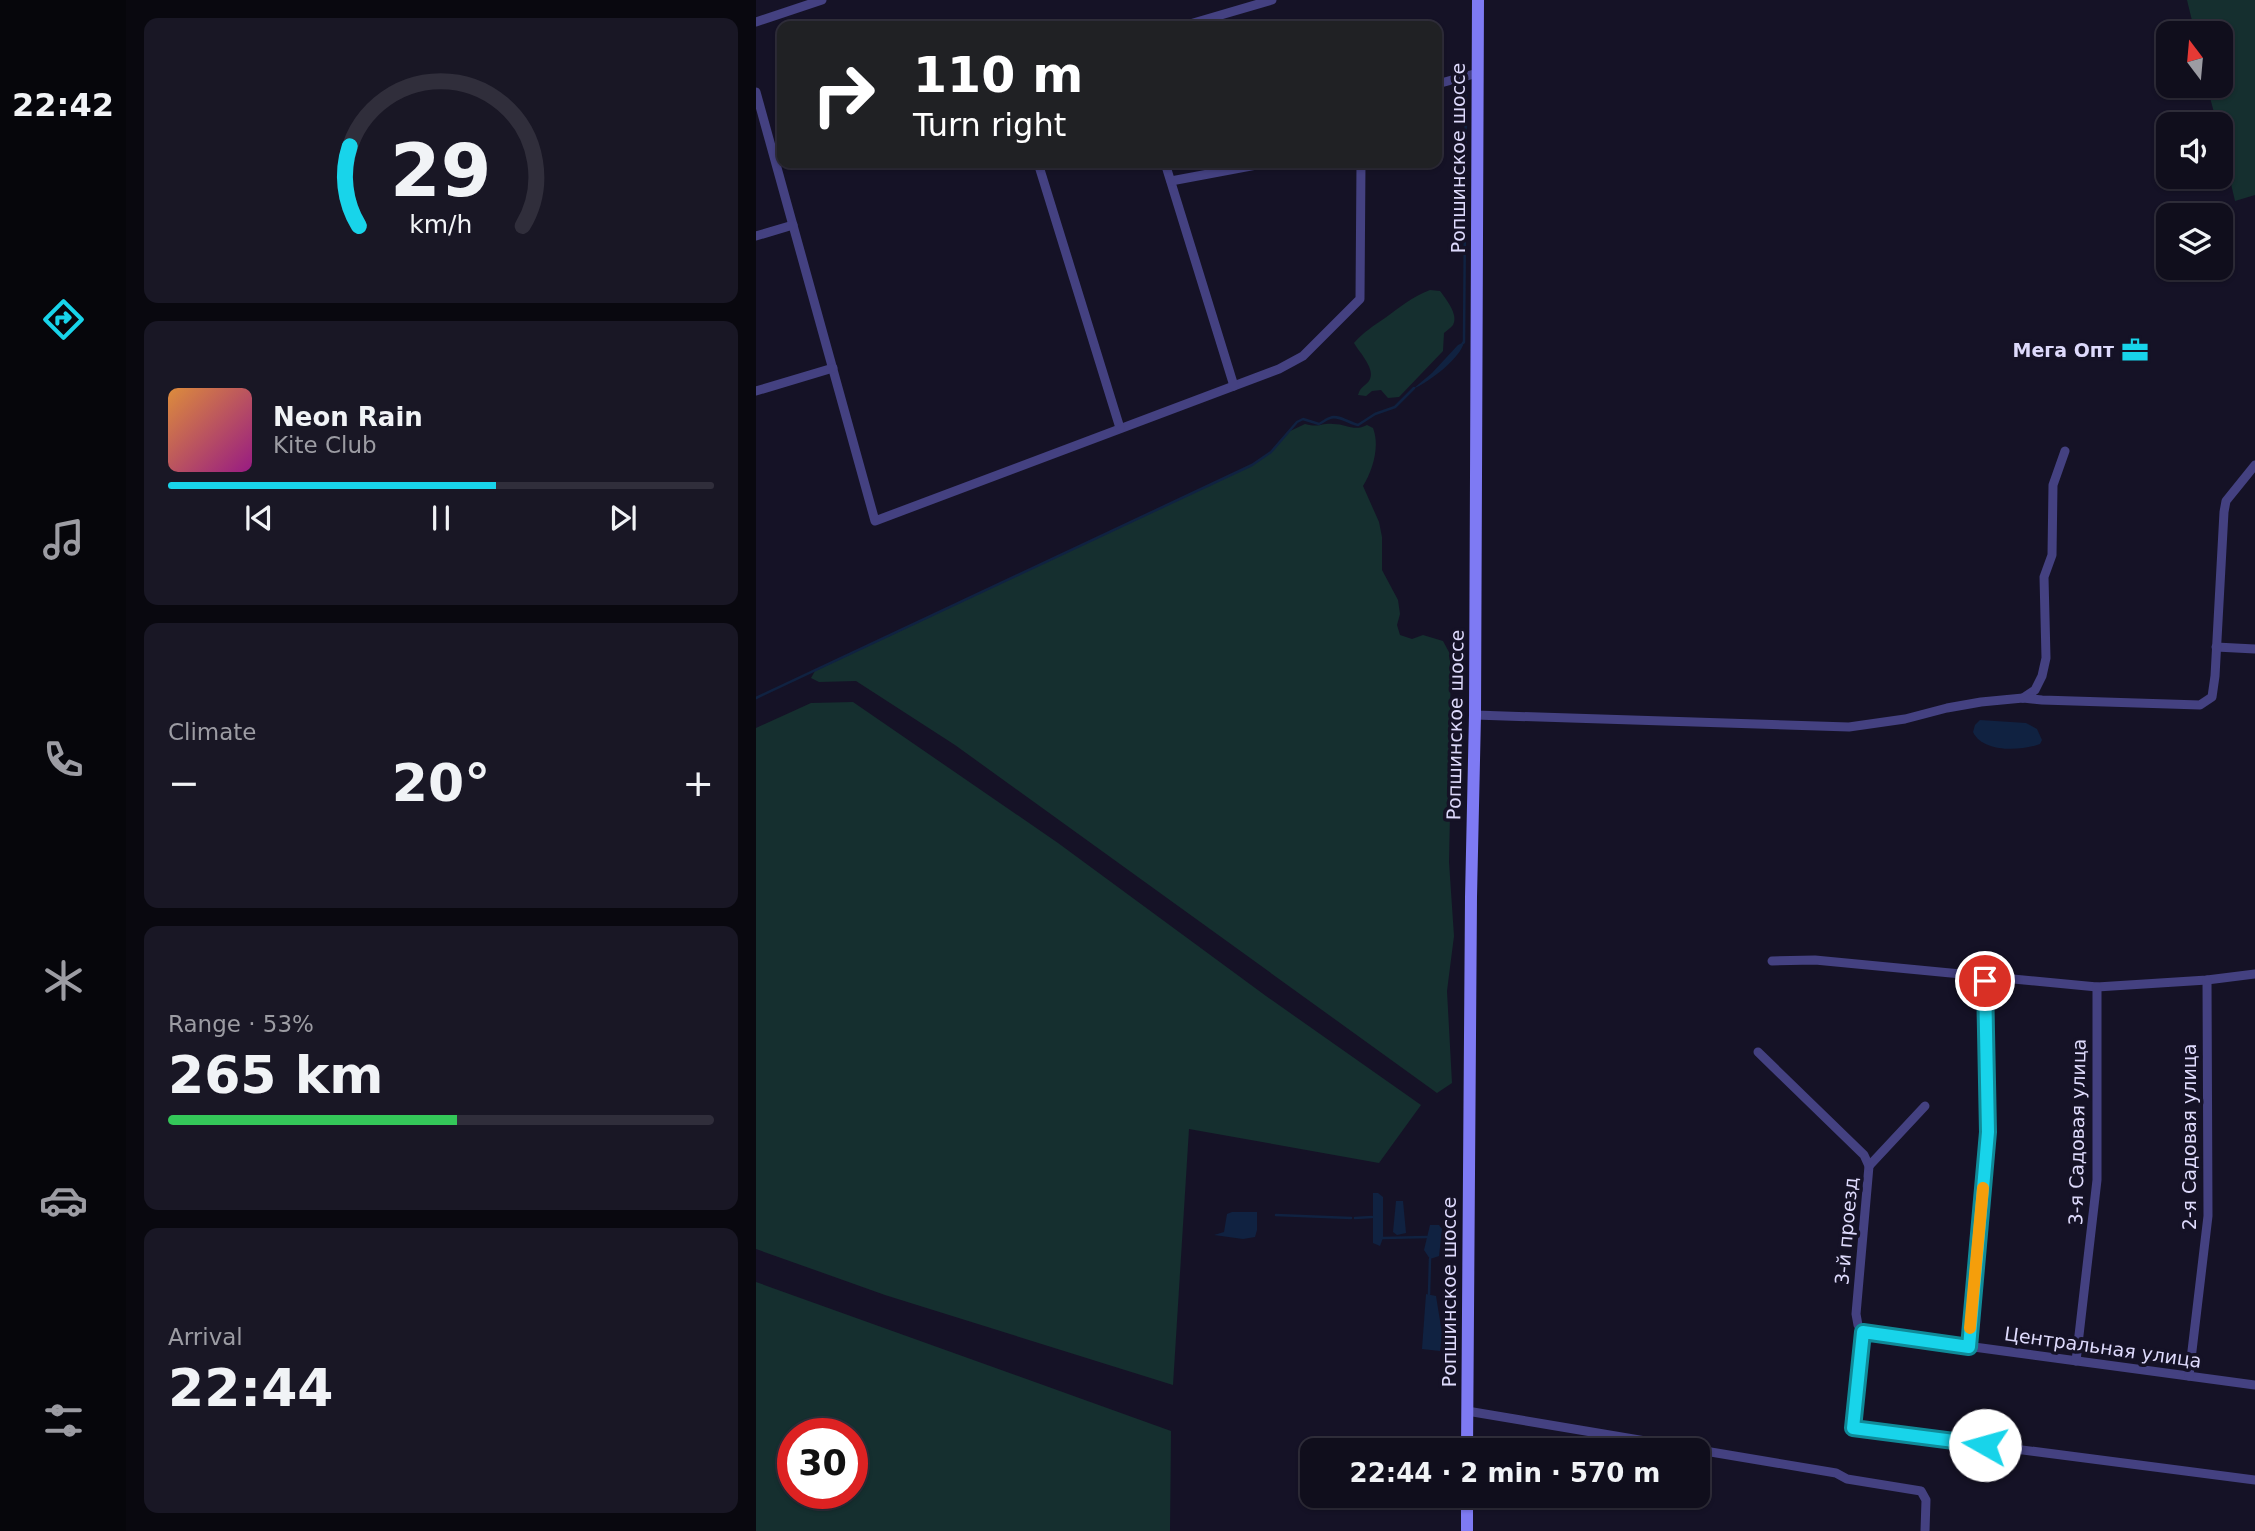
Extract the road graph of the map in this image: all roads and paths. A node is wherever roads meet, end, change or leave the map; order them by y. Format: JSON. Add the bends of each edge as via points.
{"nodes":[{"id":1,"x":822,"y":0,"type":"edge"},
{"id":2,"x":1272,"y":0,"type":"edge"},
{"id":3,"x":1478,"y":0,"type":"edge"},
{"id":4,"x":1200,"y":21,"type":"edge"},
{"id":5,"x":756,"y":22,"type":"edge"},
{"id":6,"x":1478,"y":73,"type":"junction"},
{"id":7,"x":1442,"y":83,"type":"edge"},
{"id":8,"x":757,"y":95,"type":"edge"},
{"id":9,"x":777,"y":167,"type":"edge"},
{"id":10,"x":777,"y":168,"type":"edge"},
{"id":11,"x":1040,"y":168,"type":"edge"},
{"id":12,"x":1167,"y":168,"type":"edge"},
{"id":13,"x":1240,"y":168,"type":"edge"},
{"id":14,"x":1361,"y":168,"type":"edge"},
{"id":15,"x":1171,"y":181,"type":"junction"},
{"id":16,"x":793,"y":225,"type":"junction"},
{"id":17,"x":756,"y":236,"type":"edge"},
{"id":18,"x":833,"y":368,"type":"junction"},
{"id":19,"x":1234,"y":386,"type":"junction"},
{"id":20,"x":756,"y":391,"type":"edge"},
{"id":21,"x":1120,"y":428,"type":"junction"},
{"id":22,"x":2065,"y":451,"type":"dead end"},
{"id":23,"x":2255,"y":465,"type":"edge"},
{"id":24,"x":2216,"y":647,"type":"junction"},
{"id":25,"x":2255,"y":649,"type":"edge"},
{"id":26,"x":2023,"y":698,"type":"junction"},
{"id":27,"x":1475,"y":715,"type":"junction"},
{"id":28,"x":1772,"y":961,"type":"dead end"},
{"id":29,"x":2255,"y":974,"type":"edge"},
{"id":30,"x":1988,"y":977,"type":"junction"},
{"id":31,"x":2207,"y":980,"type":"junction"},
{"id":32,"x":2097,"y":987,"type":"junction"},
{"id":33,"x":1758,"y":1052,"type":"dead end"},
{"id":34,"x":1925,"y":1106,"type":"dead end"},
{"id":35,"x":1869,"y":1166,"type":"junction"},
{"id":36,"x":1863,"y":1332,"type":"junction"},
{"id":37,"x":1969,"y":1347,"type":"junction"},
{"id":38,"x":2076,"y":1361,"type":"junction"},
{"id":39,"x":2189,"y":1376,"type":"junction"},
{"id":40,"x":2255,"y":1385,"type":"edge"},
{"id":41,"x":1467,"y":1411,"type":"junction"},
{"id":42,"x":1467,"y":1438,"type":"edge"},
{"id":43,"x":2255,"y":1480,"type":"edge"},
{"id":44,"x":1467,"y":1508,"type":"edge"},
{"id":45,"x":1467,"y":1531,"type":"edge"},
{"id":46,"x":1925,"y":1531,"type":"edge"}],
"edges":[{"from":1,"to":5,"type":"street"},
{"from":2,"to":4,"type":"street"},
{"from":3,"to":6,"type":"main road","name":"Ропшинское шоссе"},
{"from":6,"to":7,"type":"street"},
{"from":6,"to":27,"type":"main road","name":"Ропшинское шоссе"},
{"from":8,"to":9,"type":"street"},
{"from":10,"to":16,"type":"street"},
{"from":11,"to":21,"type":"street"},
{"from":12,"to":15,"type":"street"},
{"from":13,"to":15,"type":"street"},
{"from":14,"to":19,"type":"street","via":[[1360,299],[1303,356]]},
{"from":15,"to":19,"type":"street"},
{"from":16,"to":17,"type":"street"},
{"from":16,"to":18,"type":"street"},
{"from":18,"to":20,"type":"street"},
{"from":18,"to":21,"type":"street","via":[[875,521]]},
{"from":19,"to":21,"type":"street"},
{"from":22,"to":26,"type":"street","via":[[2053,485],[2052,555],[2044,578],[2046,658],[2035,690]]},
{"from":23,"to":24,"type":"street","via":[[2226,501]]},
{"from":24,"to":25,"type":"street"},
{"from":24,"to":26,"type":"street","via":[[2212,697],[2200,705]]},
{"from":26,"to":27,"type":"street","via":[[1849,727]]},
{"from":27,"to":41,"type":"main road","name":"Ропшинское шоссе"},
{"from":28,"to":30,"type":"street","via":[[1815,960]]},
{"from":29,"to":31,"type":"street"},
{"from":30,"to":32,"type":"street"},
{"from":30,"to":37,"type":"street","via":[[1988,1132]]},
{"from":31,"to":32,"type":"street"},
{"from":31,"to":39,"type":"street","name":"2-я Садовая улица","via":[[2208,1216]]},
{"from":32,"to":38,"type":"street","name":"3-я Садовая улица","via":[[2097,1180]]},
{"from":33,"to":35,"type":"street","name":"3-й проезд","via":[[1864,1155]]},
{"from":34,"to":35,"type":"street"},
{"from":35,"to":36,"type":"street","name":"3-й проезд","via":[[1856,1314]]},
{"from":36,"to":37,"type":"street","name":"Центральная улица"},
{"from":36,"to":43,"type":"street","name":"3-й проезд","via":[[1853,1428]]},
{"from":37,"to":38,"type":"street","name":"Центральная улица"},
{"from":38,"to":39,"type":"street","name":"Центральная улица"},
{"from":39,"to":40,"type":"street","name":"Центральная улица"},
{"from":41,"to":42,"type":"main road","name":"Ропшинское шоссе"},
{"from":41,"to":46,"type":"street","via":[[1921,1491],[1926,1500]]},
{"from":44,"to":45,"type":"main road"}]}
